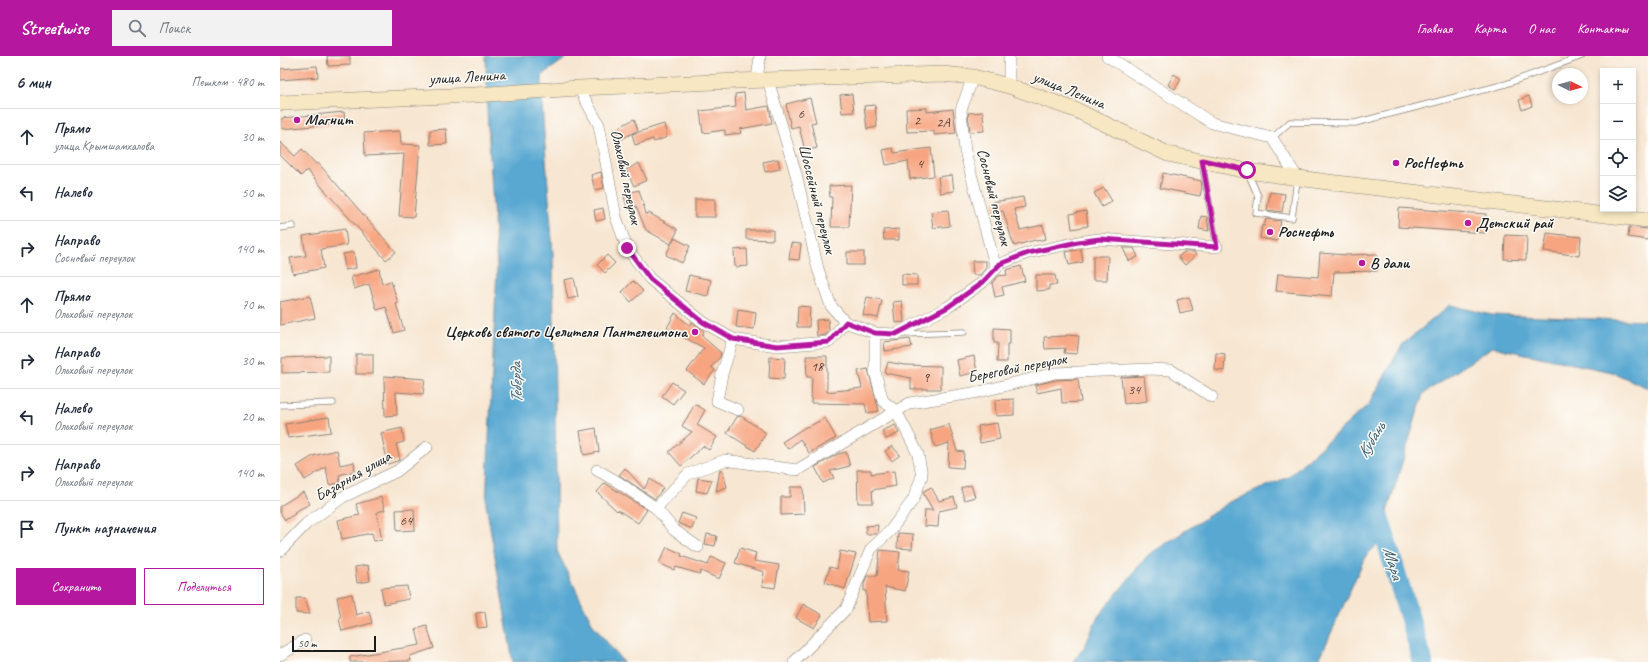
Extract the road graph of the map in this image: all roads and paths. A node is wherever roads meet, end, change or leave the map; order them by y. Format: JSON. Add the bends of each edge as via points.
{"nodes":[{"id":1,"x":760,"y":56,"type":"edge"},
{"id":2,"x":1008,"y":56,"type":"edge"},
{"id":3,"x":1107,"y":56,"type":"edge"},
{"id":4,"x":1582,"y":56,"type":"edge"},
{"id":5,"x":973,"y":77,"type":"junction"},
{"id":6,"x":762,"y":80,"type":"junction"},
{"id":7,"x":1009,"y":86,"type":"junction"},
{"id":8,"x":579,"y":88,"type":"junction"},
{"id":9,"x":280,"y":103,"type":"edge"},
{"id":10,"x":1272,"y":138,"type":"junction"},
{"id":11,"x":1202,"y":160,"type":"junction"},
{"id":12,"x":1247,"y":170,"type":"junction"},
{"id":13,"x":1298,"y":177,"type":"junction"},
{"id":14,"x":1648,"y":220,"type":"edge"},
{"id":15,"x":293,"y":226,"type":"dead end"},
{"id":16,"x":280,"y":228,"type":"edge"},
{"id":17,"x":1217,"y":247,"type":"joint"},
{"id":18,"x":996,"y":269,"type":"junction"},
{"id":19,"x":846,"y":322,"type":"junction"},
{"id":20,"x":964,"y":332,"type":"dead end"},
{"id":21,"x":875,"y":333,"type":"junction"},
{"id":22,"x":896,"y":334,"type":"junction"},
{"id":23,"x":733,"y":339,"type":"junction"},
{"id":24,"x":1212,"y":397,"type":"dead end"},
{"id":25,"x":333,"y":403,"type":"dead end"},
{"id":26,"x":280,"y":405,"type":"edge"},
{"id":27,"x":738,"y":410,"type":"dead end"},
{"id":28,"x":896,"y":411,"type":"junction"},
{"id":29,"x":427,"y":447,"type":"dead end"},
{"id":30,"x":597,"y":470,"type":"dead end"},
{"id":31,"x":656,"y":508,"type":"junction"},
{"id":32,"x":698,"y":547,"type":"dead end"},
{"id":33,"x":280,"y":551,"type":"edge"},
{"id":34,"x":305,"y":640,"type":"dead end"},
{"id":35,"x":280,"y":655,"type":"edge"},
{"id":36,"x":794,"y":662,"type":"edge"}],
"edges":[{"from":1,"to":6,"type":"street","name":"Шоссейный переулок"},
{"from":2,"to":7,"type":"street"},
{"from":3,"to":10,"type":"street","via":[[1212,124]]},
{"from":4,"to":10,"type":"lane","via":[[1506,84],[1356,123],[1290,122]]},
{"from":5,"to":6,"type":"main road","name":"улица Ленина","via":[[942,74]]},
{"from":5,"to":7,"type":"main road","name":"улица Ленина"},
{"from":5,"to":18,"type":"street","name":"Сосновый переулок","via":[[961,110],[965,151]]},
{"from":6,"to":8,"type":"main road","name":"улица Ленина"},
{"from":6,"to":19,"type":"street","name":"Шоссейный переулок","via":[[796,174],[818,269],[831,306]]},
{"from":7,"to":11,"type":"main road","name":"улица Ленина","via":[[1078,111],[1168,154]]},
{"from":8,"to":9,"type":"main road","name":"улица Ленина"},
{"from":8,"to":23,"type":"street","name":"Ольховый переулок","via":[[599,124],[616,217],[627,248],[650,279],[703,322]]},
{"from":10,"to":13,"type":"street"},
{"from":11,"to":12,"type":"main road","name":"улица Ленина"},
{"from":11,"to":17,"type":"lane"},
{"from":12,"to":13,"type":"main road","name":"улица Ленина"},
{"from":12,"to":13,"type":"lane","via":[[1258,196],[1256,213],[1292,218]]},
{"from":13,"to":14,"type":"main road","name":"улица Ленина"},
{"from":15,"to":16,"type":"lane"},
{"from":17,"to":18,"type":"street","name":"Сосновый переулок","via":[[1100,239],[1028,253],[1000,264]]},
{"from":18,"to":22,"type":"street","via":[[983,282],[948,307]]},
{"from":19,"to":21,"type":"street"},
{"from":19,"to":23,"type":"street","name":"Ольховый переулок","via":[[829,342],[777,346]]},
{"from":20,"to":22,"type":"lane"},
{"from":21,"to":22,"type":"street"},
{"from":21,"to":28,"type":"street","via":[[874,372],[883,401]]},
{"from":23,"to":27,"type":"street","via":[[716,401]]},
{"from":24,"to":28,"type":"street","name":"Береговой переулок","via":[[1171,370],[1055,373],[979,392],[910,403]]},
{"from":25,"to":26,"type":"lane"},
{"from":28,"to":31,"type":"street","name":"Береговой переулок","via":[[797,470],[725,460],[688,474]]},
{"from":28,"to":36,"type":"street","via":[[918,454],[922,476],[913,500],[890,531],[871,549],[846,608]]},
{"from":29,"to":33,"type":"street","name":"Базарная улица","via":[[396,471],[343,497],[306,524]]},
{"from":30,"to":31,"type":"street"},
{"from":31,"to":32,"type":"street","via":[[674,530]]},
{"from":34,"to":35,"type":"street"}]}
